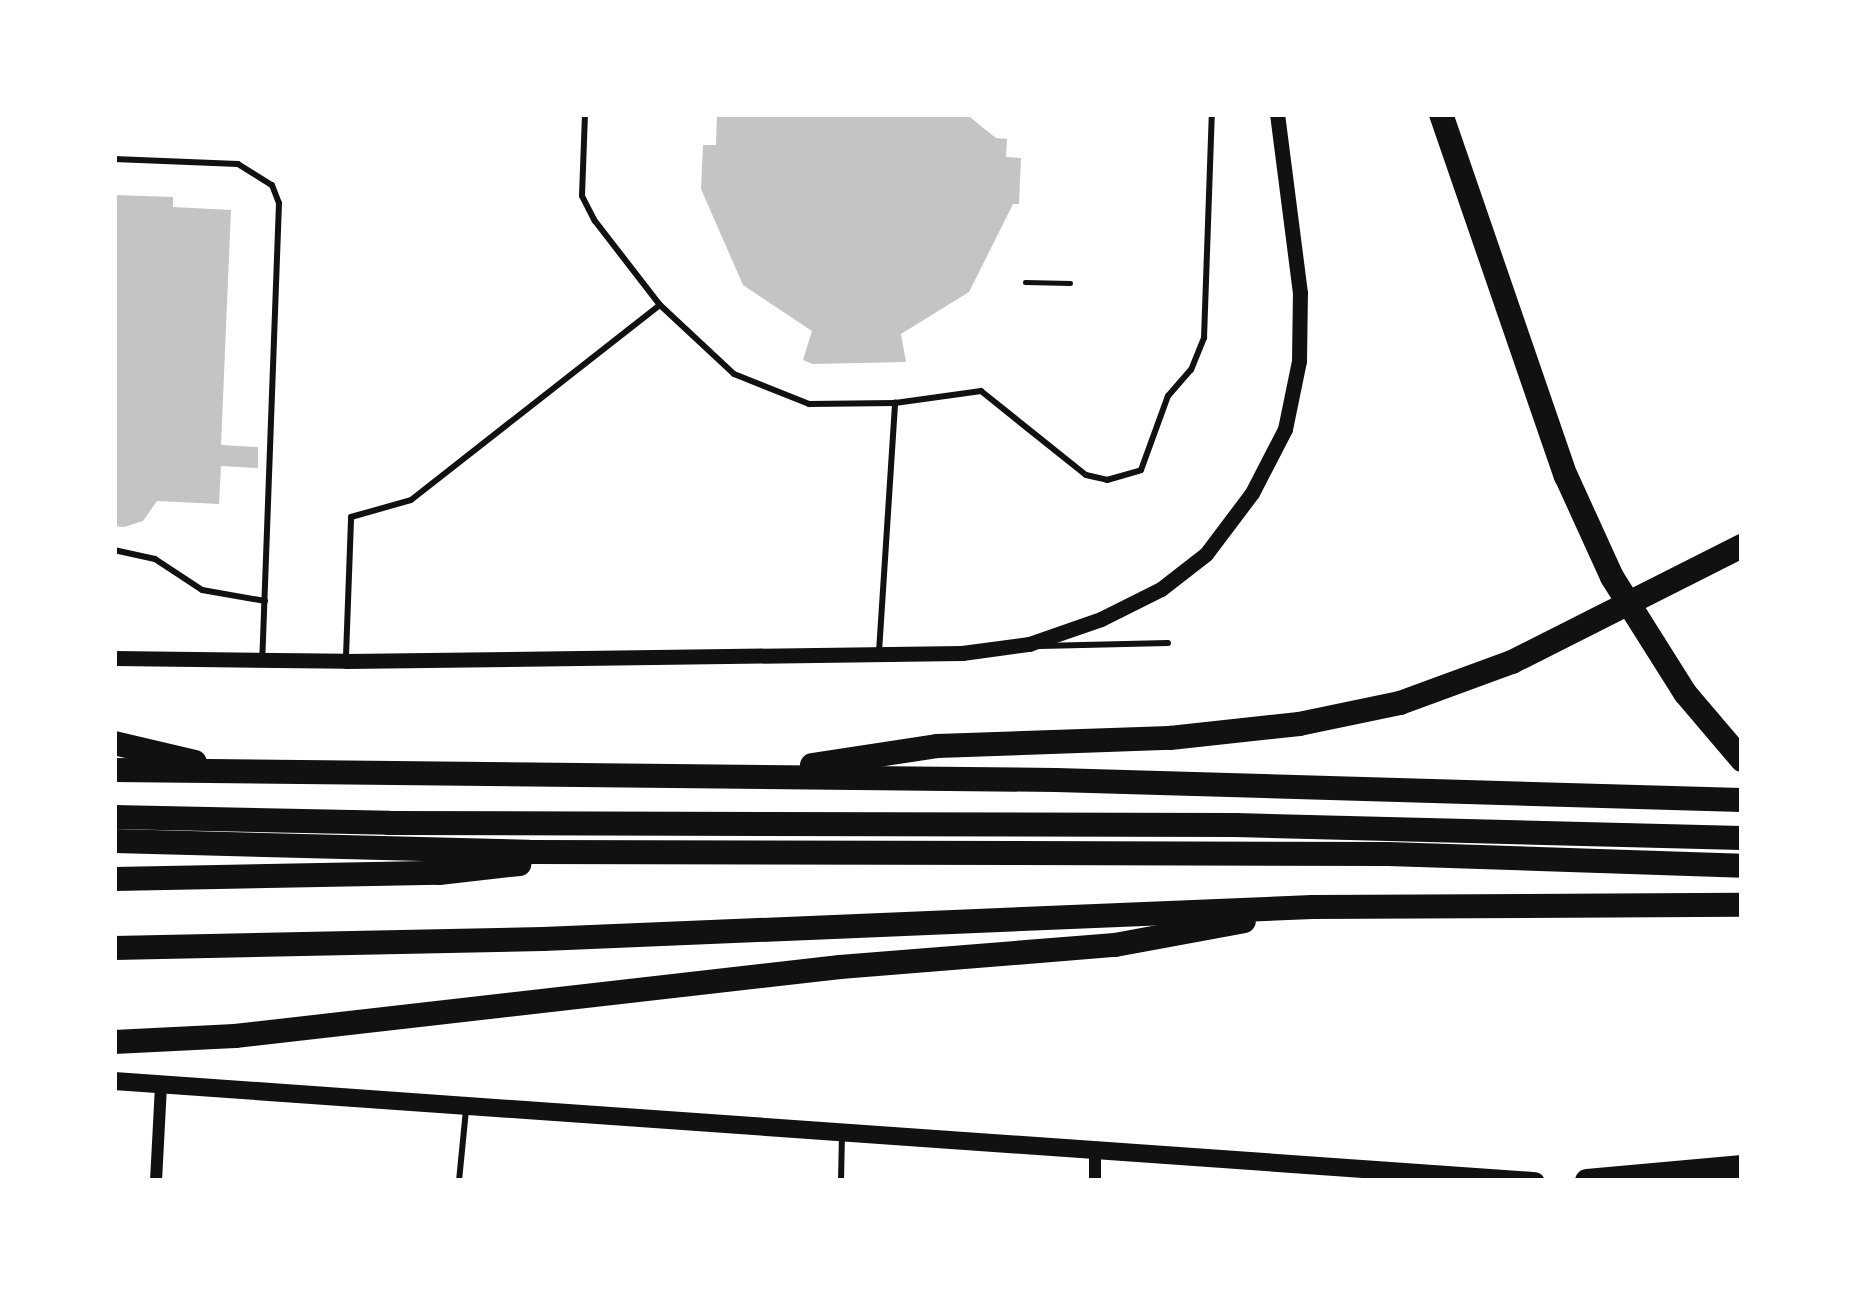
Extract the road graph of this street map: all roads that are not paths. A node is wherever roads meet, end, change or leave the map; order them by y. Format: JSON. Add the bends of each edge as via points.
{"nodes":[{"id":1,"x":585,"y":114,"type":"edge"},
{"id":2,"x":1212,"y":114,"type":"edge"},
{"id":3,"x":1277,"y":114,"type":"edge"},
{"id":4,"x":1441,"y":114,"type":"edge"},
{"id":5,"x":114,"y":159,"type":"edge"},
{"id":6,"x":660,"y":305,"type":"junction"},
{"id":7,"x":895,"y":403,"type":"junction"},
{"id":8,"x":1742,"y":546,"type":"edge"},
{"id":9,"x":114,"y":550,"type":"edge"},
{"id":10,"x":265,"y":601,"type":"junction"},
{"id":11,"x":1168,"y":643,"type":"dead end"},
{"id":12,"x":1029,"y":644,"type":"junction"},
{"id":13,"x":879,"y":655,"type":"junction"},
{"id":14,"x":114,"y":658,"type":"edge"},
{"id":15,"x":261,"y":661,"type":"junction"},
{"id":16,"x":346,"y":661,"type":"junction"},
{"id":17,"x":114,"y":742,"type":"edge"},
{"id":18,"x":1742,"y":760,"type":"edge"},
{"id":19,"x":114,"y":770,"type":"edge"},
{"id":20,"x":244,"y":774,"type":"junction"},
{"id":21,"x":739,"y":776,"type":"junction"},
{"id":22,"x":1742,"y":800,"type":"edge"},
{"id":23,"x":114,"y":817,"type":"edge"},
{"id":24,"x":1742,"y":838,"type":"edge"},
{"id":25,"x":114,"y":841,"type":"edge"},
{"id":26,"x":635,"y":852,"type":"junction"},
{"id":27,"x":1742,"y":866,"type":"edge"},
{"id":28,"x":114,"y":879,"type":"edge"},
{"id":29,"x":1742,"y":905,"type":"edge"},
{"id":30,"x":1312,"y":908,"type":"junction"},
{"id":31,"x":114,"y":948,"type":"edge"},
{"id":32,"x":114,"y":1042,"type":"edge"},
{"id":33,"x":114,"y":1081,"type":"edge"},
{"id":34,"x":161,"y":1087,"type":"junction"},
{"id":35,"x":466,"y":1109,"type":"junction"},
{"id":36,"x":842,"y":1136,"type":"junction"},
{"id":37,"x":1095,"y":1151,"type":"junction"},
{"id":38,"x":1742,"y":1167,"type":"edge"},
{"id":39,"x":156,"y":1181,"type":"edge"},
{"id":40,"x":459,"y":1181,"type":"edge"},
{"id":41,"x":841,"y":1181,"type":"edge"},
{"id":42,"x":1095,"y":1181,"type":"edge"},
{"id":43,"x":1535,"y":1181,"type":"edge"},
{"id":44,"x":1588,"y":1181,"type":"edge"}],
"edges":[{"from":1,"to":6,"type":"lane","via":[[582,196]]},
{"from":2,"to":7,"type":"lane","via":[[1204,338],[1168,396],[1141,470],[1127,478],[1086,475],[982,391]]},
{"from":3,"to":12,"type":"street","via":[[1301,325],[1293,399],[1273,456],[1237,516],[1185,572],[1101,619]]},
{"from":4,"to":18,"type":"highway","via":[[1566,476],[1612,577],[1685,693]]},
{"from":5,"to":10,"type":"lane","via":[[238,164],[272,185],[279,203]]},
{"from":6,"to":7,"type":"lane","via":[[734,374],[809,404]]},
{"from":6,"to":16,"type":"lane","via":[[412,500],[351,517]]},
{"from":7,"to":13,"type":"lane"},
{"from":8,"to":21,"type":"highway","via":[[1533,652],[1400,703],[1300,724],[1169,738],[938,746]]},
{"from":9,"to":10,"type":"lane","via":[[155,560],[202,590]]},
{"from":10,"to":15,"type":"lane"},
{"from":11,"to":12,"type":"lane"},
{"from":12,"to":13,"type":"street"},
{"from":13,"to":16,"type":"street"},
{"from":14,"to":15,"type":"street"},
{"from":15,"to":16,"type":"street"},
{"from":17,"to":20,"type":"highway"},
{"from":19,"to":20,"type":"highway"},
{"from":20,"to":21,"type":"highway"},
{"from":21,"to":22,"type":"highway"},
{"from":23,"to":24,"type":"highway","via":[[1212,825]]},
{"from":25,"to":26,"type":"highway"},
{"from":26,"to":27,"type":"highway","via":[[1365,854]]},
{"from":26,"to":28,"type":"highway","via":[[439,873]]},
{"from":29,"to":30,"type":"highway"},
{"from":30,"to":31,"type":"highway"},
{"from":30,"to":32,"type":"highway","via":[[1115,945]]},
{"from":33,"to":34,"type":"main road"},
{"from":34,"to":35,"type":"main road"},
{"from":34,"to":39,"type":"street"},
{"from":35,"to":36,"type":"main road"},
{"from":35,"to":40,"type":"lane"},
{"from":36,"to":37,"type":"main road"},
{"from":36,"to":41,"type":"lane"},
{"from":37,"to":42,"type":"street"},
{"from":37,"to":43,"type":"main road"},
{"from":38,"to":44,"type":"highway"}]}
